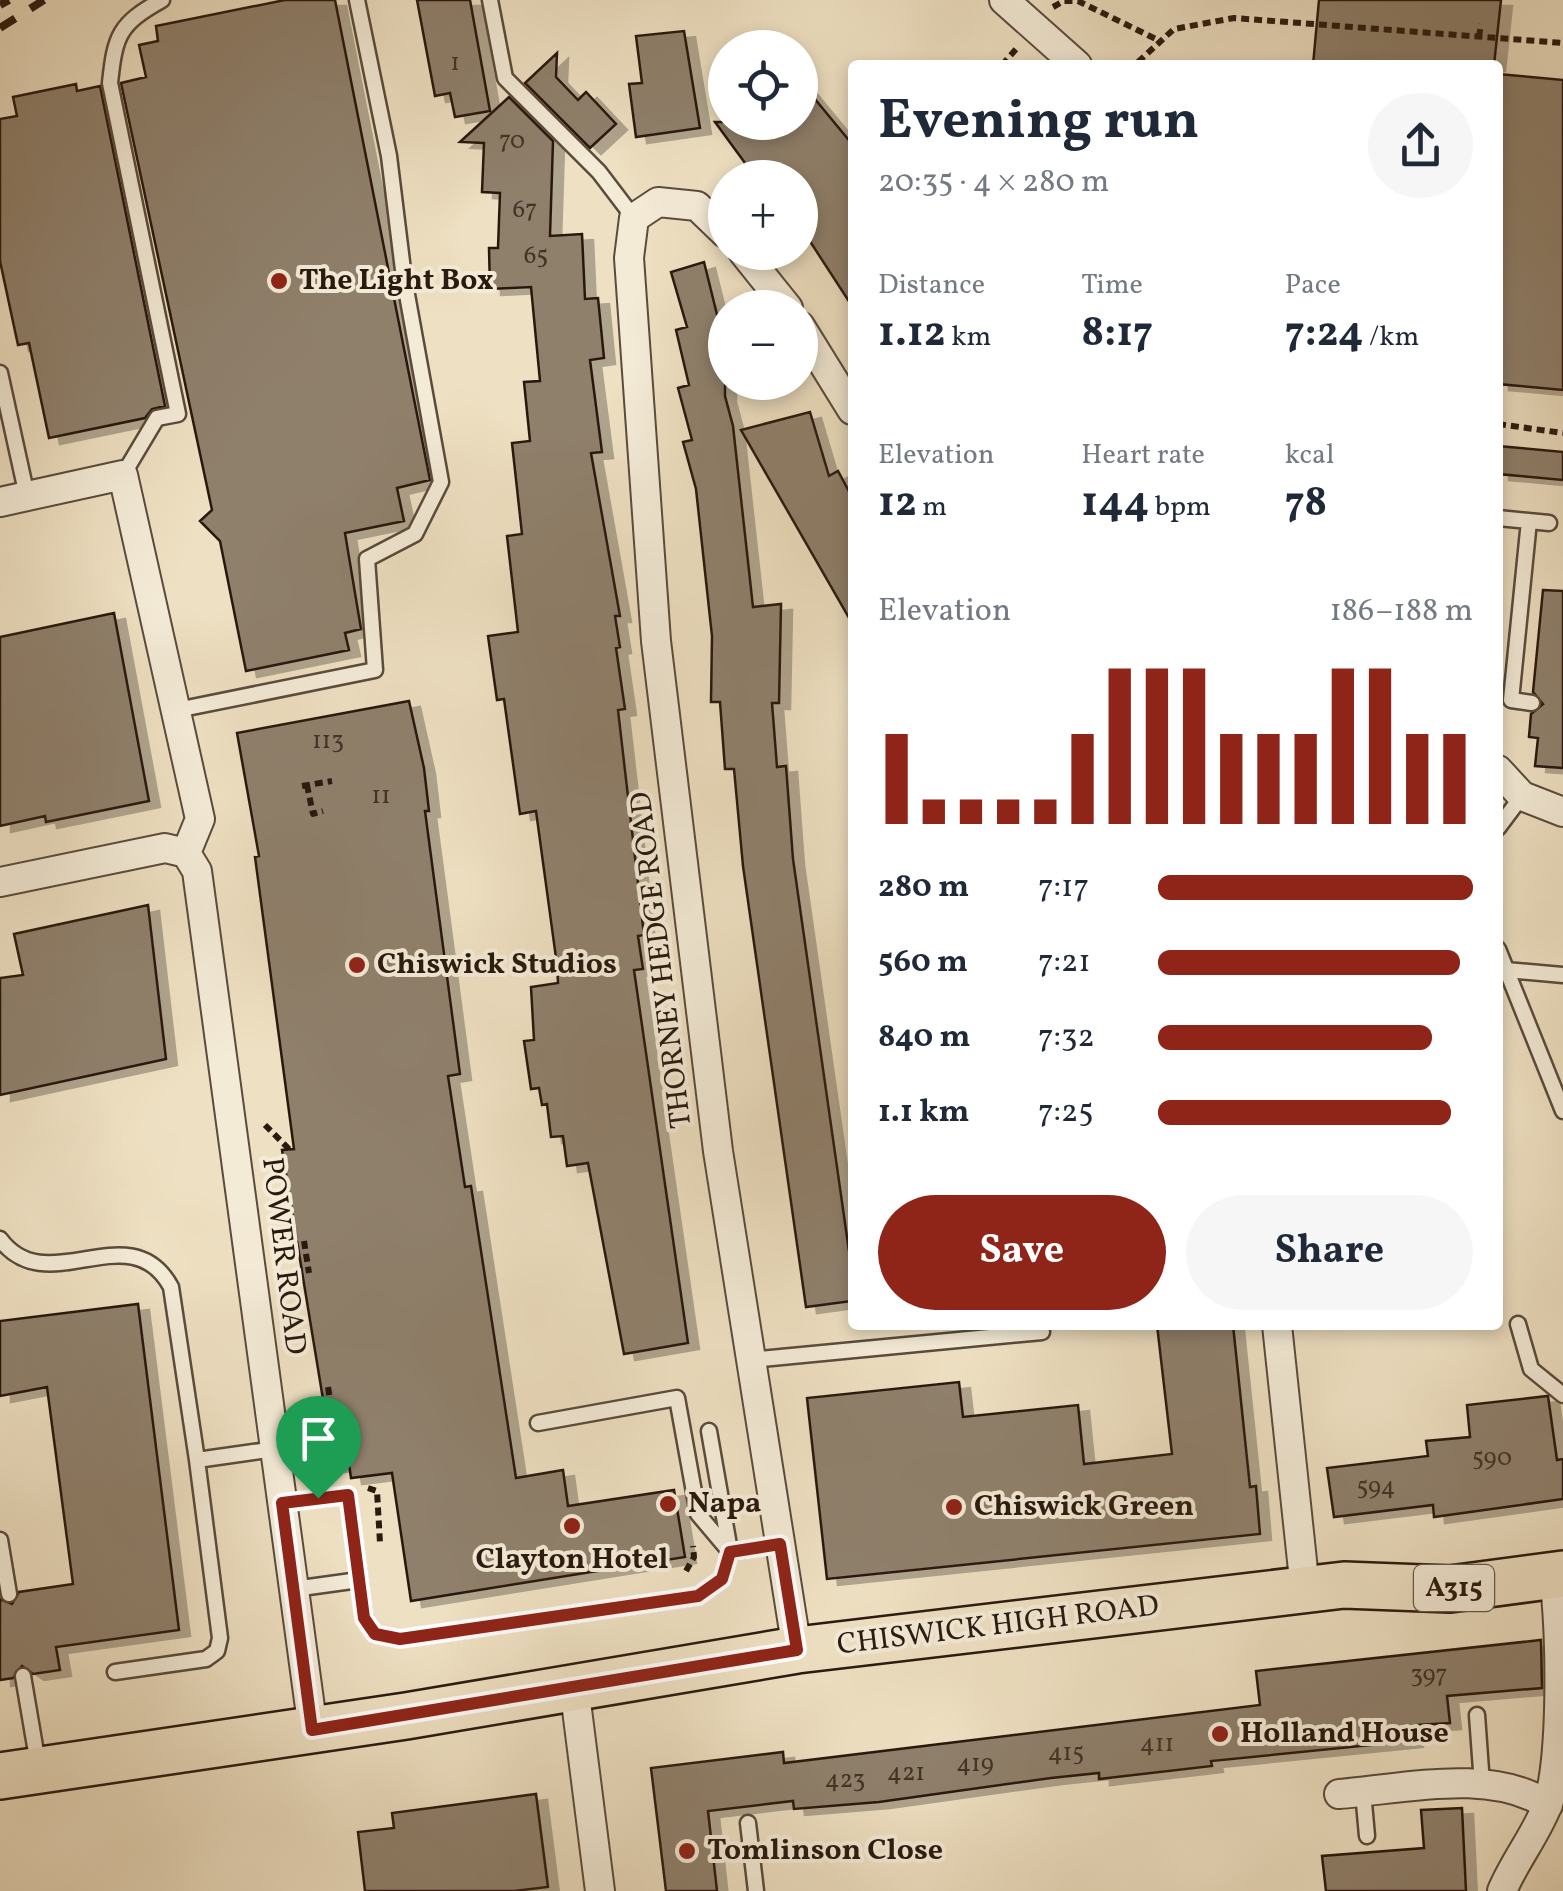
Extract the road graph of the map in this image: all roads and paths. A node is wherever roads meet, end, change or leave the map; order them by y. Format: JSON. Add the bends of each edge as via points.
{"nodes":[{"id":1,"x":162,"y":0,"type":"edge"},
{"id":2,"x":356,"y":0,"type":"edge"},
{"id":3,"x":490,"y":0,"type":"edge"},
{"id":4,"x":1004,"y":0,"type":"edge"},
{"id":5,"x":1051,"y":9,"type":"dead end"},
{"id":6,"x":1480,"y":24,"type":"dead end"},
{"id":7,"x":1480,"y":37,"type":"junction"},
{"id":8,"x":1160,"y":41,"type":"junction"},
{"id":9,"x":1563,"y":44,"type":"edge"},
{"id":10,"x":1018,"y":47,"type":"dead end"},
{"id":11,"x":1006,"y":60,"type":"edge"},
{"id":12,"x":1070,"y":60,"type":"edge"},
{"id":13,"x":1140,"y":60,"type":"edge"},
{"id":14,"x":708,"y":215,"type":"edge"},
{"id":15,"x":634,"y":218,"type":"junction"},
{"id":16,"x":757,"y":270,"type":"edge"},
{"id":17,"x":774,"y":290,"type":"edge"},
{"id":18,"x":818,"y":355,"type":"edge"},
{"id":19,"x":0,"y":373,"type":"edge"},
{"id":20,"x":848,"y":404,"type":"edge"},
{"id":21,"x":1503,"y":425,"type":"edge"},
{"id":22,"x":1563,"y":432,"type":"edge"},
{"id":23,"x":123,"y":476,"type":"junction"},
{"id":24,"x":14,"y":499,"type":"edge"},
{"id":25,"x":1503,"y":519,"type":"edge"},
{"id":26,"x":1529,"y":522,"type":"junction"},
{"id":27,"x":1549,"y":523,"type":"dead end"},
{"id":28,"x":1532,"y":703,"type":"dead end"},
{"id":29,"x":176,"y":710,"type":"junction"},
{"id":30,"x":1503,"y":775,"type":"edge"},
{"id":31,"x":332,"y":780,"type":"dead end"},
{"id":32,"x":1522,"y":796,"type":"junction"},
{"id":33,"x":323,"y":811,"type":"dead end"},
{"id":34,"x":1563,"y":812,"type":"edge"},
{"id":35,"x":1503,"y":821,"type":"edge"},
{"id":36,"x":186,"y":853,"type":"junction"},
{"id":37,"x":0,"y":882,"type":"edge"},
{"id":38,"x":1503,"y":962,"type":"edge"},
{"id":39,"x":1506,"y":970,"type":"junction"},
{"id":40,"x":1563,"y":976,"type":"edge"},
{"id":41,"x":1563,"y":1111,"type":"edge"},
{"id":42,"x":266,"y":1124,"type":"dead end"},
{"id":43,"x":289,"y":1149,"type":"dead end"},
{"id":44,"x":0,"y":1239,"type":"edge"},
{"id":45,"x":304,"y":1241,"type":"dead end"},
{"id":46,"x":309,"y":1273,"type":"dead end"},
{"id":47,"x":1518,"y":1324,"type":"dead end"},
{"id":48,"x":1278,"y":1330,"type":"edge"},
{"id":49,"x":1042,"y":1332,"type":"dead end"},
{"id":50,"x":749,"y":1360,"type":"junction"},
{"id":51,"x":328,"y":1386,"type":"dead end"},
{"id":52,"x":1563,"y":1395,"type":"edge"},
{"id":53,"x":334,"y":1422,"type":"dead end"},
{"id":54,"x":538,"y":1423,"type":"dead end"},
{"id":55,"x":708,"y":1431,"type":"dead end"},
{"id":56,"x":276,"y":1449,"type":"junction"},
{"id":57,"x":197,"y":1460,"type":"junction"},
{"id":58,"x":360,"y":1486,"type":"dead end"},
{"id":59,"x":282,"y":1503,"type":"junction"},
{"id":60,"x":698,"y":1514,"type":"junction"},
{"id":61,"x":0,"y":1540,"type":"edge"},
{"id":62,"x":780,"y":1544,"type":"junction"},
{"id":63,"x":730,"y":1552,"type":"junction"},
{"id":64,"x":380,"y":1561,"type":"dead end"},
{"id":65,"x":1560,"y":1564,"type":"edge"},
{"id":66,"x":678,"y":1577,"type":"dead end"},
{"id":67,"x":359,"y":1580,"type":"junction"},
{"id":68,"x":1324,"y":1587,"type":"junction"},
{"id":69,"x":294,"y":1589,"type":"junction"},
{"id":70,"x":9,"y":1594,"type":"dead end"},
{"id":71,"x":797,"y":1650,"type":"junction"},
{"id":72,"x":115,"y":1672,"type":"dead end"},
{"id":73,"x":23,"y":1676,"type":"dead end"},
{"id":74,"x":574,"y":1686,"type":"junction"},
{"id":75,"x":1477,"y":1715,"type":"dead end"},
{"id":76,"x":312,"y":1730,"type":"junction"},
{"id":77,"x":20,"y":1773,"type":"edge"},
{"id":78,"x":1482,"y":1784,"type":"junction"},
{"id":79,"x":1351,"y":1793,"type":"joint"},
{"id":80,"x":1548,"y":1805,"type":"junction"},
{"id":81,"x":748,"y":1823,"type":"dead end"},
{"id":82,"x":1367,"y":1836,"type":"dead end"},
{"id":83,"x":600,"y":1891,"type":"edge"},
{"id":84,"x":756,"y":1891,"type":"edge"},
{"id":85,"x":1502,"y":1891,"type":"edge"}],
"edges":[{"from":1,"to":23,"type":"lane","via":[[134,16],[114,41],[110,83],[178,414],[157,418]]},
{"from":2,"to":29,"type":"lane","via":[[390,156],[404,278],[441,482],[415,534],[366,559],[375,670]]},
{"from":3,"to":15,"type":"lane","via":[[505,78]]},
{"from":4,"to":12,"type":"street"},
{"from":5,"to":8,"type":"path","via":[[1078,1]]},
{"from":6,"to":7,"type":"path"},
{"from":7,"to":8,"type":"path","via":[[1268,17],[1188,24]]},
{"from":7,"to":9,"type":"path"},
{"from":8,"to":13,"type":"path"},
{"from":10,"to":11,"type":"path"},
{"from":14,"to":15,"type":"street","via":[[685,202],[658,202]]},
{"from":15,"to":50,"type":"street","name":"THORNEY HEDGE ROAD","via":[[629,258],[656,641]]},
{"from":16,"to":17,"type":"street"},
{"from":18,"to":20,"type":"street"},
{"from":19,"to":24,"type":"lane"},
{"from":21,"to":22,"type":"path"},
{"from":23,"to":24,"type":"street"},
{"from":23,"to":29,"type":"street"},
{"from":25,"to":26,"type":"lane"},
{"from":26,"to":27,"type":"lane"},
{"from":26,"to":28,"type":"lane","via":[[1511,700]]},
{"from":29,"to":36,"type":"street","via":[[200,819]]},
{"from":30,"to":32,"type":"street"},
{"from":31,"to":33,"type":"path","via":[[304,786],[313,814]]},
{"from":32,"to":34,"type":"street"},
{"from":32,"to":35,"type":"lane"},
{"from":36,"to":37,"type":"street","via":[[152,850]]},
{"from":36,"to":56,"type":"street","name":"POWER ROAD","via":[[198,871],[208,934]]},
{"from":38,"to":39,"type":"lane"},
{"from":39,"to":40,"type":"lane"},
{"from":39,"to":41,"type":"lane"},
{"from":42,"to":43,"type":"path"},
{"from":44,"to":57,"type":"lane","via":[[13,1257],[39,1265],[128,1254],[161,1268],[171,1287]]},
{"from":45,"to":46,"type":"path"},
{"from":47,"to":52,"type":"lane","via":[[1530,1369]]},
{"from":48,"to":68,"type":"street"},
{"from":49,"to":50,"type":"lane"},
{"from":50,"to":62,"type":"street","name":"THORNEY HEDGE ROAD"},
{"from":51,"to":53,"type":"path"},
{"from":54,"to":60,"type":"lane","via":[[677,1398]]},
{"from":55,"to":63,"type":"lane"},
{"from":56,"to":57,"type":"lane"},
{"from":56,"to":59,"type":"street","name":"POWER ROAD"},
{"from":57,"to":72,"type":"lane","via":[[220,1638],[216,1651],[206,1659]]},
{"from":58,"to":64,"type":"path","via":[[376,1491]]},
{"from":59,"to":67,"type":"lane","via":[[348,1495]]},
{"from":59,"to":69,"type":"street","name":"POWER ROAD"},
{"from":60,"to":63,"type":"lane"},
{"from":60,"to":66,"type":"path","via":[[688,1515],[691,1566]]},
{"from":61,"to":70,"type":"lane"},
{"from":62,"to":63,"type":"lane"},
{"from":62,"to":71,"type":"street","name":"THORNEY HEDGE ROAD"},
{"from":63,"to":67,"type":"lane","via":[[722,1579],[698,1596],[441,1636],[375,1634],[364,1618]]},
{"from":65,"to":68,"type":"main road","name":"CHISWICK HIGH ROAD","number":"A315","via":[[1450,1588]]},
{"from":65,"to":80,"type":"street","via":[[1556,1766]]},
{"from":67,"to":69,"type":"lane"},
{"from":68,"to":71,"type":"main road","name":"CHISWICK HIGH ROAD","number":"A315"},
{"from":69,"to":76,"type":"street","name":"POWER ROAD"},
{"from":71,"to":74,"type":"main road","name":"CHISWICK HIGH ROAD","number":"A315"},
{"from":73,"to":77,"type":"lane"},
{"from":74,"to":76,"type":"main road","name":"CHISWICK HIGH ROAD","number":"A315"},
{"from":74,"to":83,"type":"street"},
{"from":75,"to":78,"type":"lane"},
{"from":76,"to":77,"type":"main road","name":"CHISWICK HIGH ROAD","number":"A315"},
{"from":78,"to":79,"type":"street"},
{"from":78,"to":80,"type":"street","via":[[1517,1788]]},
{"from":79,"to":82,"type":"lane"},
{"from":80,"to":85,"type":"street"},
{"from":81,"to":84,"type":"lane"}]}
